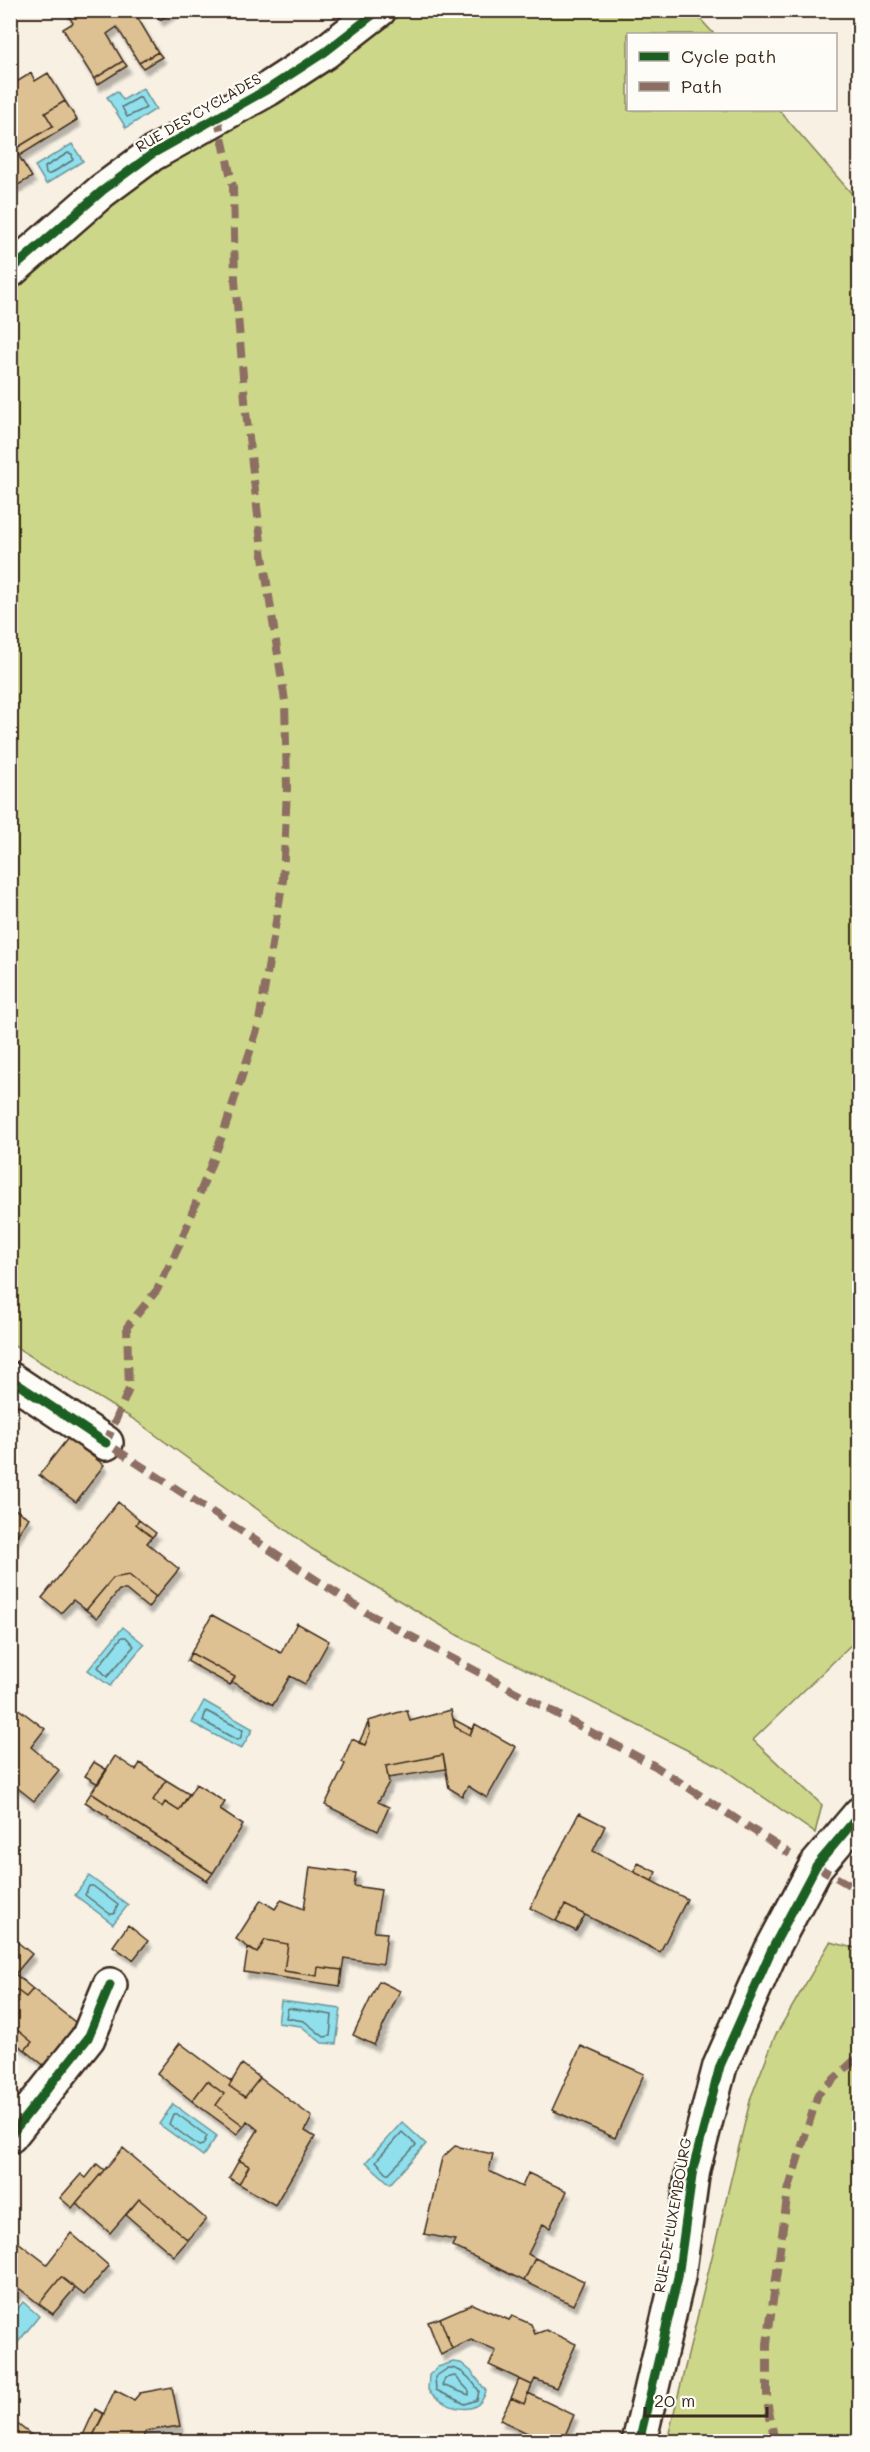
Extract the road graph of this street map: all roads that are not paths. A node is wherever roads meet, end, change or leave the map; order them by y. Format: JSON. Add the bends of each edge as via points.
{"nodes":[{"id":1,"x":379,"y":10,"type":"edge"},
{"id":2,"x":10,"y":271,"type":"edge"},
{"id":3,"x":10,"y":1379,"type":"edge"},
{"id":4,"x":106,"y":1443,"type":"dead end"},
{"id":5,"x":860,"y":1814,"type":"edge"},
{"id":6,"x":110,"y":1985,"type":"dead end"},
{"id":7,"x":10,"y":2136,"type":"edge"},
{"id":8,"x":639,"y":2442,"type":"edge"}],
"edges":[{"from":1,"to":2,"type":"street","name":"RUE DES CYCLADES","via":[[268,89],[152,154],[102,191]]},
{"from":3,"to":4,"type":"street"},
{"from":5,"to":8,"type":"street","name":"RUE DE LUXEMBOURG","via":[[816,1866],[771,1951],[720,2066],[693,2169],[678,2277]]},
{"from":6,"to":7,"type":"street","via":[[88,2038]]}]}
